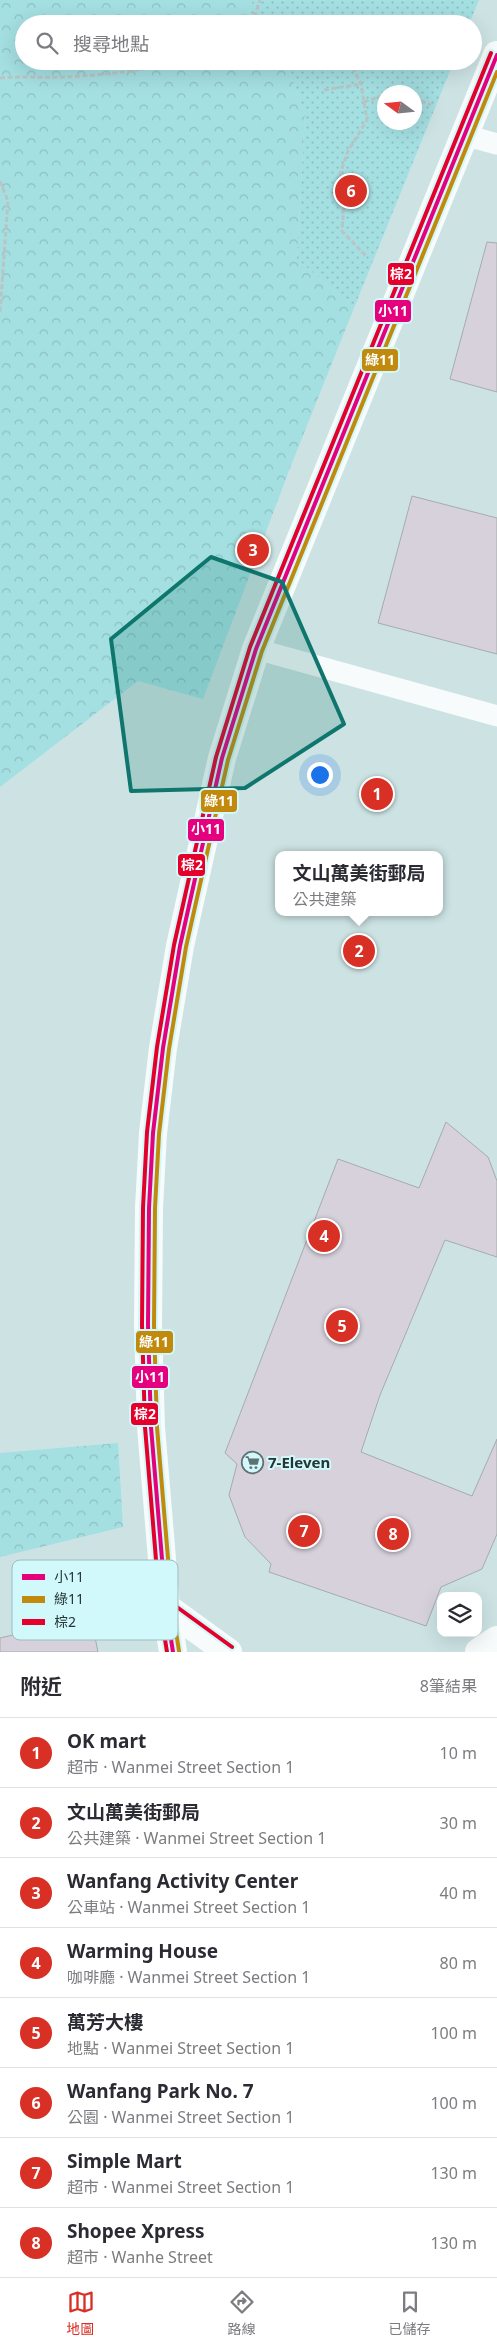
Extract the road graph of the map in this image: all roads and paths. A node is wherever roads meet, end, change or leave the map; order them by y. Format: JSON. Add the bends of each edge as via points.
{"nodes":[{"id":1,"x":260,"y":0,"type":"edge"},
{"id":2,"x":255,"y":15,"type":"edge"},
{"id":3,"x":497,"y":55,"type":"edge"},
{"id":4,"x":126,"y":70,"type":"edge"},
{"id":5,"x":354,"y":70,"type":"edge"},
{"id":6,"x":0,"y":78,"type":"edge"},
{"id":7,"x":361,"y":84,"type":"junction"},
{"id":8,"x":324,"y":90,"type":"dead end"},
{"id":9,"x":377,"y":97,"type":"edge"},
{"id":10,"x":422,"y":101,"type":"edge"},
{"id":11,"x":364,"y":102,"type":"junction"},
{"id":12,"x":431,"y":105,"type":"dead end"},
{"id":13,"x":464,"y":135,"type":"junction"},
{"id":14,"x":497,"y":144,"type":"edge"},
{"id":15,"x":0,"y":181,"type":"edge"},
{"id":16,"x":367,"y":256,"type":"dead end"},
{"id":17,"x":0,"y":313,"type":"edge"},
{"id":18,"x":256,"y":649,"type":"junction"},
{"id":19,"x":497,"y":716,"type":"edge"},
{"id":20,"x":162,"y":1560,"type":"edge"},
{"id":21,"x":178,"y":1616,"type":"edge"},
{"id":22,"x":497,"y":1640,"type":"edge"},
{"id":23,"x":228,"y":1652,"type":"edge"},
{"id":24,"x":479,"y":1652,"type":"edge"}],
"edges":[{"from":1,"to":2,"type":"path"},
{"from":3,"to":13,"type":"street"},
{"from":4,"to":6,"type":"path","via":[[66,77]]},
{"from":5,"to":7,"type":"path"},
{"from":7,"to":8,"type":"path"},
{"from":7,"to":11,"type":"path"},
{"from":9,"to":11,"type":"path"},
{"from":10,"to":12,"type":"path"},
{"from":11,"to":16,"type":"path","via":[[367,120],[348,151],[340,174],[344,190],[342,231]]},
{"from":13,"to":14,"type":"lane"},
{"from":13,"to":18,"type":"street"},
{"from":15,"to":17,"type":"path","via":[[8,201]]},
{"from":18,"to":19,"type":"lane"},
{"from":18,"to":20,"type":"street","via":[[222,758],[196,871],[162,1048],[152,1133],[148,1334]]},
{"from":21,"to":23,"type":"street"},
{"from":22,"to":24,"type":"street"}]}
